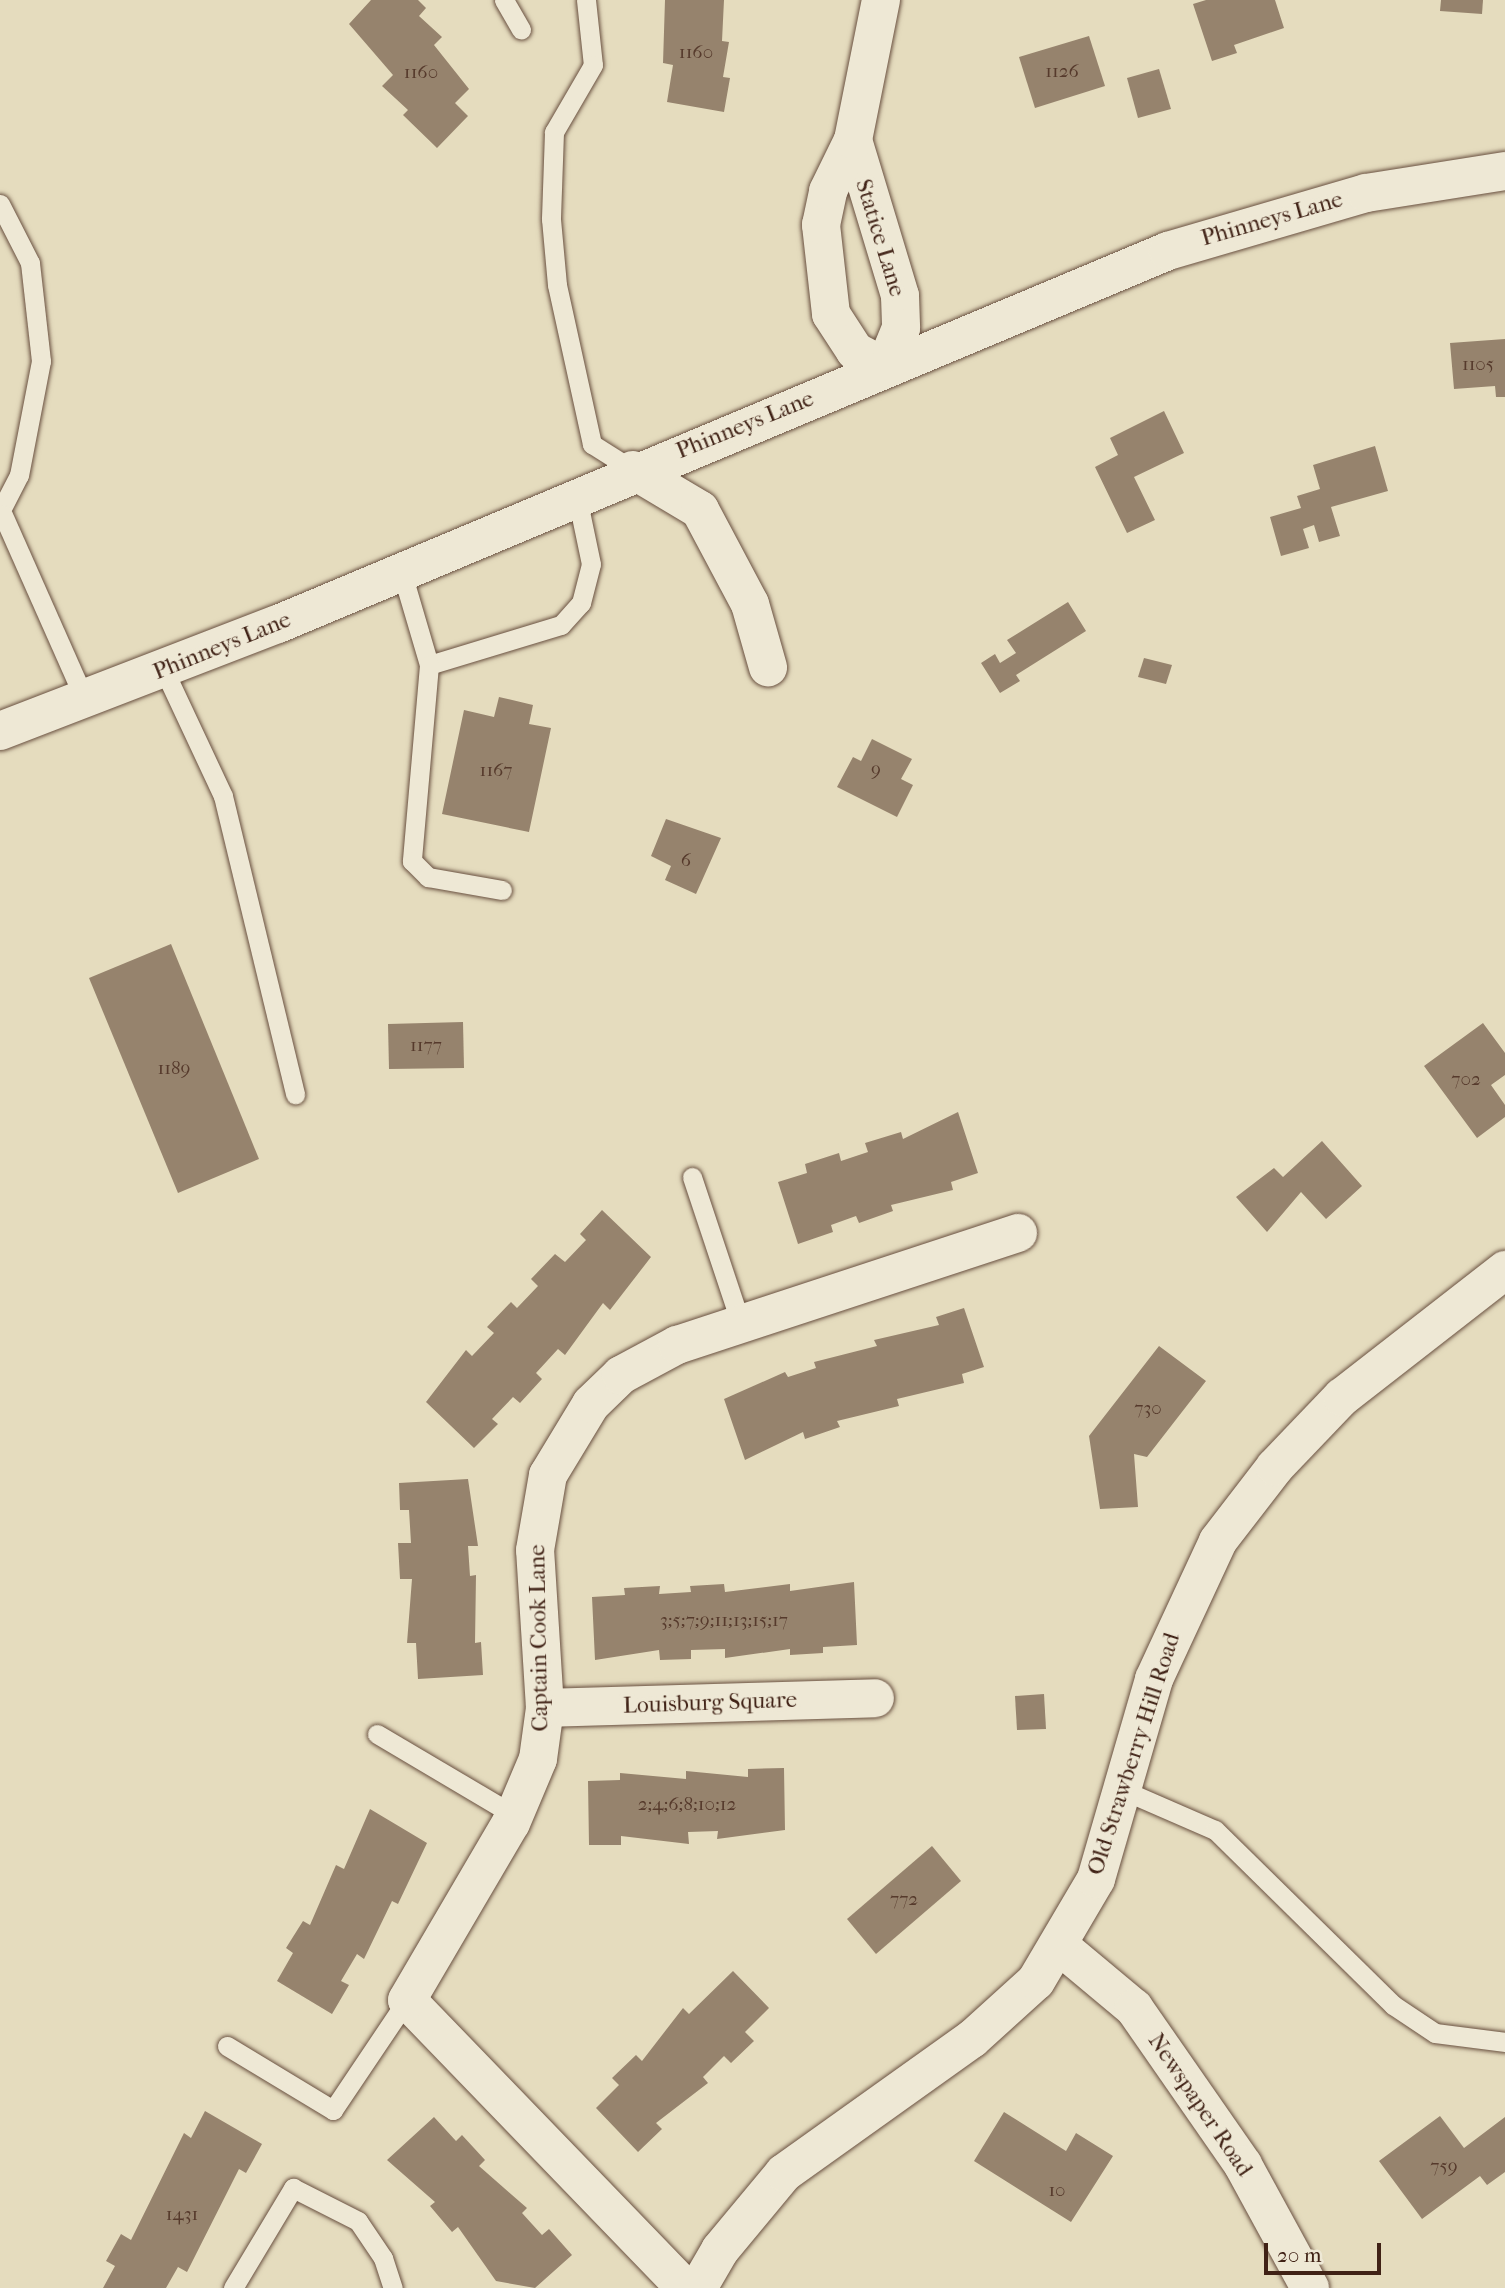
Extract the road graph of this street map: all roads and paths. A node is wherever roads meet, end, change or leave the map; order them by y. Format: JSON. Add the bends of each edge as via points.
{"nodes":[{"id":1,"x":504,"y":0,"type":"edge"},
{"id":2,"x":586,"y":0,"type":"edge"},
{"id":3,"x":881,"y":0,"type":"edge"},
{"id":4,"x":521,"y":29,"type":"dead end"},
{"id":5,"x":853,"y":140,"type":"junction"},
{"id":6,"x":1505,"y":172,"type":"edge"},
{"id":7,"x":0,"y":204,"type":"edge"},
{"id":8,"x":885,"y":368,"type":"junction"},
{"id":9,"x":633,"y":470,"type":"junction"},
{"id":10,"x":577,"y":497,"type":"junction"},
{"id":11,"x":2,"y":514,"type":"edge"},
{"id":12,"x":402,"y":573,"type":"junction"},
{"id":13,"x":429,"y":665,"type":"junction"},
{"id":14,"x":768,"y":667,"type":"dead end"},
{"id":15,"x":164,"y":670,"type":"junction"},
{"id":16,"x":84,"y":698,"type":"junction"},
{"id":17,"x":0,"y":731,"type":"edge"},
{"id":18,"x":502,"y":890,"type":"dead end"},
{"id":19,"x":295,"y":1094,"type":"dead end"},
{"id":20,"x":692,"y":1177,"type":"dead end"},
{"id":21,"x":1018,"y":1233,"type":"dead end"},
{"id":22,"x":1505,"y":1270,"type":"edge"},
{"id":23,"x":741,"y":1324,"type":"junction"},
{"id":24,"x":875,"y":1698,"type":"dead end"},
{"id":25,"x":545,"y":1708,"type":"junction"},
{"id":26,"x":377,"y":1734,"type":"dead end"},
{"id":27,"x":1123,"y":1790,"type":"junction"},
{"id":28,"x":514,"y":1815,"type":"junction"},
{"id":29,"x":1061,"y":1947,"type":"junction"},
{"id":30,"x":407,"y":2000,"type":"junction"},
{"id":31,"x":1505,"y":2042,"type":"edge"},
{"id":32,"x":228,"y":2046,"type":"dead end"},
{"id":33,"x":233,"y":2288,"type":"edge"},
{"id":34,"x":393,"y":2288,"type":"edge"},
{"id":35,"x":685,"y":2288,"type":"edge"},
{"id":36,"x":698,"y":2288,"type":"edge"},
{"id":37,"x":1310,"y":2288,"type":"edge"}],
"edges":[{"from":1,"to":4,"type":"lane"},
{"from":2,"to":9,"type":"lane","via":[[593,65],[554,132],[551,219],[557,285],[592,444]]},
{"from":3,"to":5,"type":"street","name":"Statice Lane"},
{"from":5,"to":8,"type":"street","name":"Statice Lane","via":[[900,296],[901,328]]},
{"from":5,"to":8,"type":"street","name":"Statice Lane","via":[[822,208],[826,295],[855,351]]},
{"from":6,"to":8,"type":"street","name":"Phinneys Lane","via":[[1366,193],[1202,240]]},
{"from":7,"to":11,"type":"lane","via":[[30,263],[41,361],[39,396]]},
{"from":8,"to":9,"type":"street","name":"Phinneys Lane"},
{"from":9,"to":10,"type":"street","name":"Phinneys Lane"},
{"from":9,"to":14,"type":"street","via":[[700,510],[750,604]]},
{"from":10,"to":12,"type":"street","name":"Phinneys Lane"},
{"from":10,"to":13,"type":"lane","via":[[591,564],[581,603],[561,625]]},
{"from":11,"to":16,"type":"lane"},
{"from":12,"to":13,"type":"lane"},
{"from":12,"to":15,"type":"street","name":"Phinneys Lane"},
{"from":13,"to":18,"type":"lane","via":[[412,861],[428,877]]},
{"from":15,"to":16,"type":"street","name":"Phinneys Lane"},
{"from":15,"to":19,"type":"lane","via":[[223,796]]},
{"from":16,"to":17,"type":"street","name":"Phinneys Lane"},
{"from":20,"to":23,"type":"lane"},
{"from":21,"to":23,"type":"street","name":"Captain Cook Lane"},
{"from":22,"to":27,"type":"street","name":"Old Strawberry Hill Road","via":[[1342,1397],[1275,1467],[1218,1541],[1173,1629]]},
{"from":23,"to":25,"type":"street","name":"Captain Cook Lane","via":[[677,1345],[621,1376],[565,1439],[548,1475],[535,1549]]},
{"from":24,"to":25,"type":"street","name":"Louisburg Square"},
{"from":25,"to":28,"type":"street","name":"Captain Cook Lane","via":[[538,1759]]},
{"from":26,"to":28,"type":"lane"},
{"from":27,"to":29,"type":"street","name":"Old Strawberry Hill Road","via":[[1096,1879]]},
{"from":27,"to":31,"type":"lane","via":[[1215,1830],[1393,2005],[1435,2033]]},
{"from":28,"to":30,"type":"street","name":"Captain Cook Lane"},
{"from":29,"to":36,"type":"street","name":"Old Strawberry Hill Road","via":[[1036,1980],[972,2039],[784,2174],[720,2250]]},
{"from":29,"to":37,"type":"street","name":"Newspaper Road","via":[[1135,2008],[1243,2165]]},
{"from":30,"to":32,"type":"lane","via":[[333,2110]]},
{"from":30,"to":35,"type":"street"},
{"from":33,"to":34,"type":"lane","via":[[293,2188],[358,2221],[383,2258]]}]}
